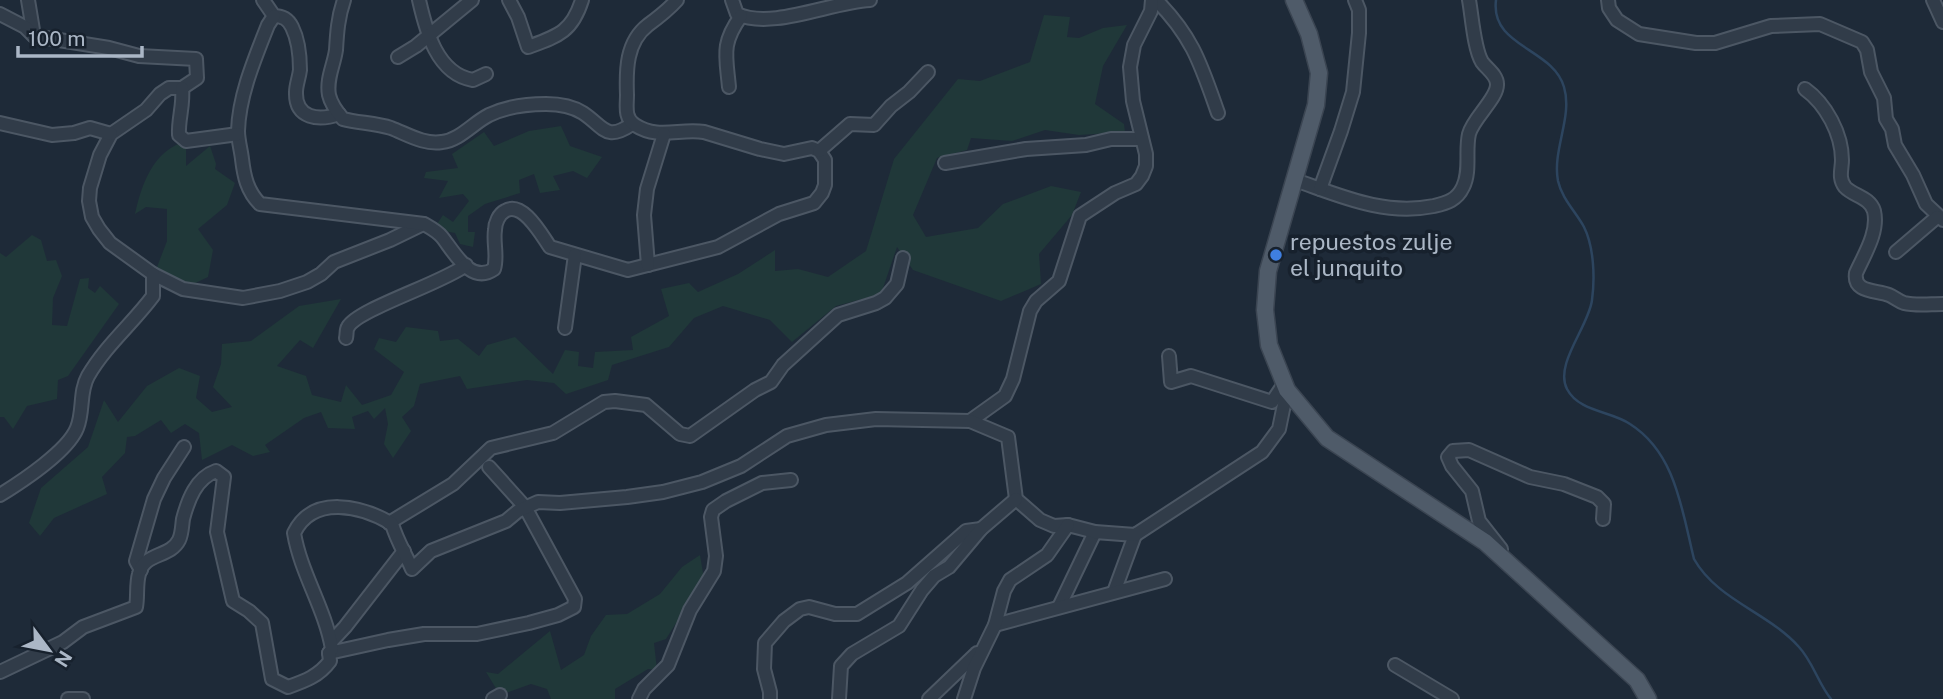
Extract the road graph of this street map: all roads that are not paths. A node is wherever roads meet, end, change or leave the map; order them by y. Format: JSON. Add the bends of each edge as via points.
{"nodes":[{"id":1,"x":28,"y":0,"type":"edge"},
{"id":2,"x":263,"y":0,"type":"edge"},
{"id":3,"x":344,"y":0,"type":"edge"},
{"id":4,"x":419,"y":0,"type":"edge"},
{"id":5,"x":472,"y":0,"type":"edge"},
{"id":6,"x":509,"y":0,"type":"edge"},
{"id":7,"x":582,"y":0,"type":"edge"},
{"id":8,"x":677,"y":0,"type":"edge"},
{"id":9,"x":732,"y":0,"type":"edge"},
{"id":10,"x":870,"y":0,"type":"edge"},
{"id":11,"x":1154,"y":0,"type":"edge"},
{"id":12,"x":1294,"y":0,"type":"edge"},
{"id":13,"x":1355,"y":0,"type":"edge"},
{"id":14,"x":1469,"y":0,"type":"edge"},
{"id":15,"x":1608,"y":0,"type":"edge"},
{"id":16,"x":1933,"y":0,"type":"edge"},
{"id":17,"x":0,"y":14,"type":"edge"},
{"id":18,"x":274,"y":16,"type":"junction"},
{"id":19,"x":741,"y":16,"type":"junction"},
{"id":20,"x":1943,"y":22,"type":"edge"},
{"id":21,"x":34,"y":36,"type":"junction"},
{"id":22,"x":428,"y":37,"type":"junction"},
{"id":23,"x":398,"y":57,"type":"dead end"},
{"id":24,"x":928,"y":72,"type":"dead end"},
{"id":25,"x":486,"y":74,"type":"dead end"},
{"id":26,"x":181,"y":88,"type":"junction"},
{"id":27,"x":729,"y":88,"type":"dead end"},
{"id":28,"x":1805,"y":89,"type":"dead end"},
{"id":29,"x":1218,"y":113,"type":"dead end"},
{"id":30,"x":339,"y":114,"type":"junction"},
{"id":31,"x":0,"y":123,"type":"edge"},
{"id":32,"x":632,"y":124,"type":"junction"},
{"id":33,"x":111,"y":134,"type":"junction"},
{"id":34,"x":238,"y":134,"type":"junction"},
{"id":35,"x":664,"y":134,"type":"junction"},
{"id":36,"x":1142,"y":139,"type":"junction"},
{"id":37,"x":819,"y":151,"type":"junction"},
{"id":38,"x":945,"y":163,"type":"dead end"},
{"id":39,"x":1295,"y":180,"type":"junction"},
{"id":40,"x":1320,"y":189,"type":"junction"},
{"id":41,"x":1940,"y":218,"type":"edge"},
{"id":42,"x":424,"y":224,"type":"junction"},
{"id":43,"x":1896,"y":251,"type":"dead end"},
{"id":44,"x":575,"y":255,"type":"junction"},
{"id":45,"x":903,"y":258,"type":"dead end"},
{"id":46,"x":466,"y":265,"type":"junction"},
{"id":47,"x":648,"y":265,"type":"junction"},
{"id":48,"x":153,"y":274,"type":"junction"},
{"id":49,"x":1943,"y":304,"type":"edge"},
{"id":50,"x":565,"y":328,"type":"dead end"},
{"id":51,"x":346,"y":338,"type":"dead end"},
{"id":52,"x":1169,"y":356,"type":"dead end"},
{"id":53,"x":1286,"y":387,"type":"junction"},
{"id":54,"x":970,"y":421,"type":"junction"},
{"id":55,"x":184,"y":447,"type":"dead end"},
{"id":56,"x":489,"y":467,"type":"dead end"},
{"id":57,"x":791,"y":480,"type":"dead end"},
{"id":58,"x":0,"y":495,"type":"edge"},
{"id":59,"x":1016,"y":499,"type":"junction"},
{"id":60,"x":525,"y":507,"type":"junction"},
{"id":61,"x":1603,"y":519,"type":"dead end"},
{"id":62,"x":390,"y":523,"type":"junction"},
{"id":63,"x":1068,"y":525,"type":"junction"},
{"id":64,"x":981,"y":529,"type":"junction"},
{"id":65,"x":1095,"y":532,"type":"junction"},
{"id":66,"x":1135,"y":535,"type":"junction"},
{"id":67,"x":404,"y":551,"type":"junction"},
{"id":68,"x":1507,"y":562,"type":"junction"},
{"id":69,"x":141,"y":570,"type":"junction"},
{"id":70,"x":1165,"y":579,"type":"dead end"},
{"id":71,"x":1114,"y":592,"type":"junction"},
{"id":72,"x":1059,"y":607,"type":"junction"},
{"id":73,"x":995,"y":625,"type":"junction"},
{"id":74,"x":330,"y":647,"type":"junction"},
{"id":75,"x":982,"y":648,"type":"junction"},
{"id":76,"x":1395,"y":665,"type":"dead end"},
{"id":77,"x":0,"y":672,"type":"edge"},
{"id":78,"x":68,"y":699,"type":"edge"},
{"id":79,"x":83,"y":699,"type":"edge"},
{"id":80,"x":639,"y":699,"type":"edge"},
{"id":81,"x":770,"y":699,"type":"edge"},
{"id":82,"x":839,"y":699,"type":"edge"},
{"id":83,"x":929,"y":699,"type":"edge"},
{"id":84,"x":964,"y":699,"type":"edge"},
{"id":85,"x":1452,"y":699,"type":"edge"},
{"id":86,"x":1648,"y":699,"type":"edge"}],
"edges":[{"from":1,"to":21,"type":"street"},
{"from":2,"to":18,"type":"street"},
{"from":3,"to":30,"type":"street","via":[[329,78],[329,95]]},
{"from":4,"to":22,"type":"street"},
{"from":5,"to":22,"type":"street"},
{"from":6,"to":7,"type":"street","via":[[528,47],[569,28]]},
{"from":8,"to":32,"type":"street","via":[[635,38],[627,61],[626,115]]},
{"from":9,"to":19,"type":"street"},
{"from":10,"to":19,"type":"street","via":[[770,18]]},
{"from":11,"to":29,"type":"street","via":[[1174,17],[1195,50]]},
{"from":11,"to":36,"type":"street","via":[[1134,45],[1130,67]]},
{"from":12,"to":39,"type":"main road","via":[[1319,73],[1316,105]]},
{"from":13,"to":40,"type":"street","via":[[1359,33],[1353,92]]},
{"from":14,"to":40,"type":"street","via":[[1481,60],[1497,80],[1497,87],[1469,134],[1467,175],[1457,198],[1419,209],[1393,209],[1368,206]]},
{"from":15,"to":41,"type":"street","via":[[1617,20],[1650,36],[1715,43],[1771,26],[1821,24],[1863,42],[1895,145],[1926,204]]},
{"from":16,"to":20,"type":"street"},
{"from":17,"to":21,"type":"street"},
{"from":18,"to":30,"type":"street","via":[[290,22],[298,41],[298,109],[317,118]]},
{"from":18,"to":34,"type":"street","via":[[246,88]]},
{"from":19,"to":27,"type":"street","via":[[726,44]]},
{"from":21,"to":26,"type":"street","via":[[139,56],[196,59],[197,78]]},
{"from":22,"to":23,"type":"street"},
{"from":22,"to":25,"type":"street","via":[[454,75],[473,80]]},
{"from":24,"to":37,"type":"street","via":[[874,125],[850,124]]},
{"from":26,"to":33,"type":"street","via":[[169,88]]},
{"from":26,"to":34,"type":"street","via":[[178,135],[186,141]]},
{"from":28,"to":49,"type":"street","via":[[1825,107],[1837,136],[1845,187],[1874,209],[1870,243],[1855,278],[1858,285],[1902,302]]},
{"from":30,"to":32,"type":"street","via":[[343,119],[441,143],[487,116],[524,105],[570,106],[610,134]]},
{"from":31,"to":33,"type":"street","via":[[52,135],[90,128]]},
{"from":32,"to":35,"type":"street"},
{"from":33,"to":48,"type":"street","via":[[90,188],[92,217],[110,243]]},
{"from":34,"to":42,"type":"street","via":[[244,175],[260,204]]},
{"from":35,"to":37,"type":"street","via":[[695,130],[784,154],[812,148]]},
{"from":35,"to":47,"type":"street","via":[[647,189]]},
{"from":36,"to":38,"type":"street","via":[[1026,149]]},
{"from":36,"to":54,"type":"street","via":[[1146,166],[1142,176],[1080,216],[1059,281],[1030,311],[1005,396]]},
{"from":37,"to":47,"type":"street","via":[[825,160],[825,185],[814,203],[779,214],[718,247]]},
{"from":39,"to":40,"type":"street"},
{"from":39,"to":53,"type":"main road","via":[[1268,271],[1265,310],[1269,345]]},
{"from":41,"to":43,"type":"street"},
{"from":42,"to":46,"type":"street","via":[[442,236]]},
{"from":42,"to":48,"type":"street","via":[[334,262],[307,282],[243,298],[183,289]]},
{"from":44,"to":46,"type":"street","via":[[550,247],[534,222],[510,209],[503,211],[495,229],[494,269],[479,273]]},
{"from":44,"to":47,"type":"street","via":[[628,270]]},
{"from":44,"to":50,"type":"street"},
{"from":45,"to":62,"type":"street","via":[[897,284],[885,298],[838,315],[783,365],[771,382],[690,436],[680,434],[646,405],[604,402],[553,433],[491,448],[453,484]]},
{"from":46,"to":51,"type":"street","via":[[435,284],[360,316],[348,327]]},
{"from":48,"to":58,"type":"street","via":[[153,296],[88,377],[76,430],[29,477]]},
{"from":52,"to":53,"type":"street","via":[[1171,382],[1191,376],[1272,402]]},
{"from":53,"to":66,"type":"street","via":[[1279,429],[1262,452]]},
{"from":53,"to":68,"type":"main road","via":[[1327,438],[1485,542]]},
{"from":54,"to":59,"type":"street","via":[[1008,437]]},
{"from":54,"to":60,"type":"street","via":[[876,419],[826,425],[787,436],[741,466],[702,482],[663,492],[538,502]]},
{"from":55,"to":69,"type":"street","via":[[154,499],[136,561]]},
{"from":56,"to":60,"type":"street"},
{"from":57,"to":80,"type":"street","via":[[762,483],[713,510],[714,571],[690,610],[668,665]]},
{"from":59,"to":63,"type":"street","via":[[1040,520]]},
{"from":59,"to":64,"type":"street"},
{"from":60,"to":67,"type":"street","via":[[506,521],[431,551],[412,569]]},
{"from":60,"to":74,"type":"street","via":[[575,599],[574,607],[477,634],[424,635]]},
{"from":61,"to":68,"type":"street","via":[[1604,504],[1597,497],[1530,477],[1469,450],[1453,451],[1448,457],[1452,466],[1472,491],[1479,520]]},
{"from":62,"to":67,"type":"street"},
{"from":62,"to":74,"type":"street","via":[[359,509],[340,507],[311,513],[294,533]]},
{"from":63,"to":65,"type":"street"},
{"from":63,"to":73,"type":"street","via":[[1047,555],[1010,580]]},
{"from":64,"to":81,"type":"street","via":[[966,531],[906,583],[857,614],[809,607],[785,621],[765,643]]},
{"from":64,"to":82,"type":"street","via":[[922,590],[899,626],[852,654],[841,666]]},
{"from":65,"to":66,"type":"street"},
{"from":65,"to":72,"type":"street"},
{"from":66,"to":71,"type":"street"},
{"from":67,"to":74,"type":"street"},
{"from":68,"to":86,"type":"main road","via":[[1637,680]]},
{"from":69,"to":74,"type":"street","via":[[146,560],[173,548],[195,487],[216,471],[224,477],[217,532],[229,590],[233,601],[262,624],[272,679],[288,687],[307,680],[330,661]]},
{"from":69,"to":77,"type":"street","via":[[136,607],[83,627],[63,642]]},
{"from":70,"to":71,"type":"street"},
{"from":71,"to":72,"type":"street"},
{"from":72,"to":73,"type":"street"},
{"from":73,"to":75,"type":"street"},
{"from":75,"to":83,"type":"street"},
{"from":75,"to":84,"type":"street"},
{"from":76,"to":85,"type":"street"},
{"from":78,"to":79,"type":"street"}]}
